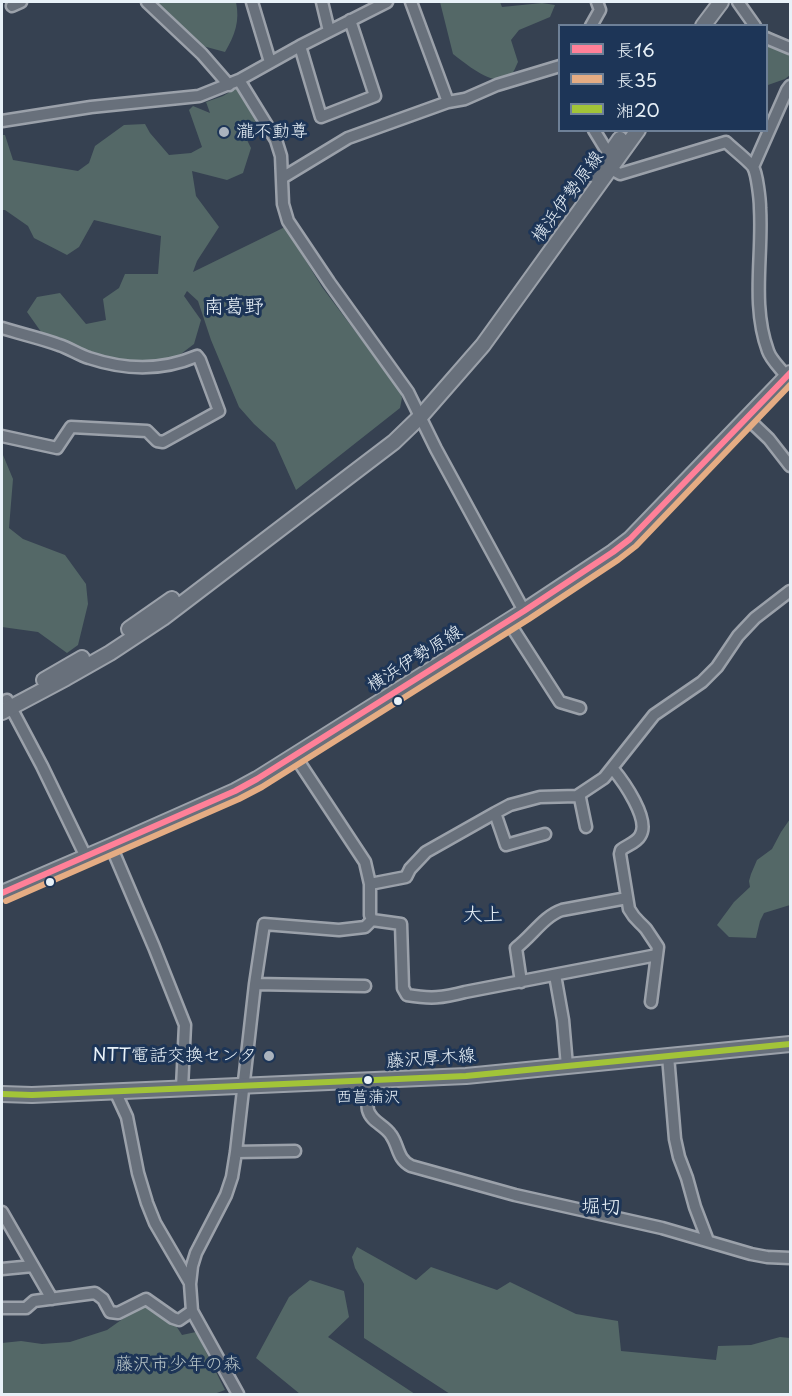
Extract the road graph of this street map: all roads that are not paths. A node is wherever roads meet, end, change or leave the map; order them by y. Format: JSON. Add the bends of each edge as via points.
{"nodes":[{"id":1,"x":147,"y":2,"type":"edge"},
{"id":2,"x":252,"y":2,"type":"edge"},
{"id":3,"x":322,"y":2,"type":"edge"},
{"id":4,"x":387,"y":2,"type":"edge"},
{"id":5,"x":411,"y":2,"type":"edge"},
{"id":6,"x":597,"y":2,"type":"edge"},
{"id":7,"x":720,"y":2,"type":"edge"},
{"id":8,"x":731,"y":2,"type":"edge"},
{"id":9,"x":738,"y":2,"type":"edge"},
{"id":10,"x":350,"y":20,"type":"junction"},
{"id":11,"x":592,"y":24,"type":"edge"},
{"id":12,"x":704,"y":24,"type":"edge"},
{"id":13,"x":715,"y":24,"type":"edge"},
{"id":14,"x":754,"y":24,"type":"edge"},
{"id":15,"x":329,"y":31,"type":"junction"},
{"id":16,"x":768,"y":39,"type":"edge"},
{"id":17,"x":300,"y":46,"type":"junction"},
{"id":18,"x":790,"y":48,"type":"edge"},
{"id":19,"x":270,"y":62,"type":"junction"},
{"id":20,"x":558,"y":67,"type":"edge"},
{"id":21,"x":239,"y":80,"type":"junction"},
{"id":22,"x":228,"y":85,"type":"junction"},
{"id":23,"x":790,"y":86,"type":"edge"},
{"id":24,"x":448,"y":102,"type":"junction"},
{"id":25,"x":2,"y":121,"type":"edge"},
{"id":26,"x":595,"y":132,"type":"edge"},
{"id":27,"x":626,"y":132,"type":"edge"},
{"id":28,"x":637,"y":132,"type":"edge"},
{"id":29,"x":611,"y":153,"type":"junction"},
{"id":30,"x":753,"y":167,"type":"junction"},
{"id":31,"x":611,"y":169,"type":"junction"},
{"id":32,"x":282,"y":178,"type":"junction"},
{"id":33,"x":2,"y":328,"type":"edge"},
{"id":34,"x":789,"y":375,"type":"edge"},
{"id":35,"x":419,"y":413,"type":"junction"},
{"id":36,"x":747,"y":418,"type":"junction"},
{"id":37,"x":2,"y":436,"type":"edge"},
{"id":38,"x":790,"y":466,"type":"edge"},
{"id":39,"x":790,"y":591,"type":"edge"},
{"id":40,"x":524,"y":611,"type":"junction"},
{"id":41,"x":508,"y":621,"type":"junction"},
{"id":42,"x":5,"y":706,"type":"edge"},
{"id":43,"x":580,"y":708,"type":"dead end"},
{"id":44,"x":295,"y":756,"type":"junction"},
{"id":45,"x":613,"y":769,"type":"junction"},
{"id":46,"x":577,"y":796,"type":"junction"},
{"id":47,"x":495,"y":813,"type":"junction"},
{"id":48,"x":586,"y":827,"type":"dead end"},
{"id":49,"x":545,"y":834,"type":"dead end"},
{"id":50,"x":111,"y":846,"type":"junction"},
{"id":51,"x":86,"y":857,"type":"junction"},
{"id":52,"x":370,"y":884,"type":"junction"},
{"id":53,"x":2,"y":893,"type":"edge"},
{"id":54,"x":627,"y":898,"type":"junction"},
{"id":55,"x":372,"y":920,"type":"junction"},
{"id":56,"x":657,"y":955,"type":"junction"},
{"id":57,"x":555,"y":975,"type":"junction"},
{"id":58,"x":521,"y":982,"type":"junction"},
{"id":59,"x":255,"y":984,"type":"junction"},
{"id":60,"x":365,"y":986,"type":"dead end"},
{"id":61,"x":651,"y":1002,"type":"dead end"},
{"id":62,"x":790,"y":1044,"type":"edge"},
{"id":63,"x":668,"y":1056,"type":"junction"},
{"id":64,"x":567,"y":1066,"type":"junction"},
{"id":65,"x":370,"y":1081,"type":"junction"},
{"id":66,"x":243,"y":1085,"type":"junction"},
{"id":67,"x":182,"y":1088,"type":"junction"},
{"id":68,"x":116,"y":1091,"type":"junction"},
{"id":69,"x":2,"y":1094,"type":"edge"},
{"id":70,"x":295,"y":1150,"type":"dead end"},
{"id":71,"x":236,"y":1152,"type":"junction"},
{"id":72,"x":2,"y":1212,"type":"edge"},
{"id":73,"x":708,"y":1241,"type":"junction"},
{"id":74,"x":790,"y":1258,"type":"edge"},
{"id":75,"x":33,"y":1266,"type":"junction"},
{"id":76,"x":2,"y":1269,"type":"edge"},
{"id":77,"x":190,"y":1284,"type":"junction"},
{"id":78,"x":52,"y":1299,"type":"junction"},
{"id":79,"x":2,"y":1308,"type":"edge"},
{"id":80,"x":192,"y":1311,"type":"junction"},
{"id":81,"x":238,"y":1395,"type":"edge"}],
"edges":[{"from":1,"to":22,"type":"street","via":[[202,54]]},
{"from":2,"to":19,"type":"street"},
{"from":3,"to":15,"type":"street"},
{"from":4,"to":10,"type":"street"},
{"from":5,"to":24,"type":"street"},
{"from":6,"to":11,"type":"street","via":[[600,10]]},
{"from":7,"to":12,"type":"main road"},
{"from":8,"to":13,"type":"main road"},
{"from":9,"to":14,"type":"street"},
{"from":10,"to":15,"type":"street"},
{"from":10,"to":17,"type":"street","via":[[375,96],[321,117]]},
{"from":15,"to":17,"type":"street"},
{"from":16,"to":18,"type":"street"},
{"from":17,"to":19,"type":"street"},
{"from":19,"to":21,"type":"street"},
{"from":20,"to":24,"type":"street"},
{"from":21,"to":22,"type":"street"},
{"from":21,"to":32,"type":"street","via":[[276,140]]},
{"from":22,"to":25,"type":"street","via":[[199,96]]},
{"from":23,"to":30,"type":"street"},
{"from":24,"to":32,"type":"street","via":[[348,138]]},
{"from":26,"to":29,"type":"street"},
{"from":27,"to":29,"type":"main road","name":"横浜伊勢原線"},
{"from":28,"to":31,"type":"main road","name":"横浜伊勢原線"},
{"from":29,"to":35,"type":"main road","name":"横浜伊勢原線"},
{"from":30,"to":31,"type":"street","via":[[726,142],[620,174]]},
{"from":30,"to":34,"type":"street","via":[[762,232],[761,323],[768,353]]},
{"from":31,"to":35,"type":"main road","name":"横浜伊勢原線","via":[[483,345]]},
{"from":32,"to":35,"type":"street","via":[[282,204],[288,221]]},
{"from":33,"to":37,"type":"street","via":[[118,365],[168,366],[197,356],[219,411],[163,442],[147,431],[71,427],[57,448]]},
{"from":34,"to":36,"type":"main road","name":"横浜伊勢原線"},
{"from":35,"to":40,"type":"street"},
{"from":35,"to":42,"type":"main road","name":"横浜伊勢原線","via":[[161,608]]},
{"from":36,"to":38,"type":"street"},
{"from":36,"to":40,"type":"main road","name":"横浜伊勢原線","via":[[630,539]]},
{"from":39,"to":45,"type":"street","via":[[755,618],[702,682],[654,715]]},
{"from":40,"to":41,"type":"main road","name":"横浜伊勢原線"},
{"from":41,"to":43,"type":"street","via":[[560,702]]},
{"from":41,"to":44,"type":"main road","name":"横浜伊勢原線"},
{"from":42,"to":51,"type":"street","via":[[42,766]]},
{"from":44,"to":50,"type":"main road","name":"横浜伊勢原線","via":[[235,791]]},
{"from":44,"to":52,"type":"street","via":[[365,862]]},
{"from":45,"to":46,"type":"street"},
{"from":45,"to":54,"type":"street","via":[[632,794],[644,827],[641,836],[620,854]]},
{"from":46,"to":47,"type":"street","via":[[540,797]]},
{"from":46,"to":48,"type":"street"},
{"from":47,"to":49,"type":"street","via":[[506,845]]},
{"from":47,"to":52,"type":"street","via":[[426,852],[406,877]]},
{"from":50,"to":51,"type":"main road","name":"横浜伊勢原線"},
{"from":50,"to":67,"type":"street","via":[[185,1025]]},
{"from":51,"to":53,"type":"main road","name":"横浜伊勢原線"},
{"from":52,"to":55,"type":"street"},
{"from":54,"to":56,"type":"street","via":[[633,916],[658,947]]},
{"from":54,"to":58,"type":"street","via":[[554,913],[516,948]]},
{"from":55,"to":58,"type":"street","via":[[401,924],[402,979],[407,995],[444,997]]},
{"from":55,"to":59,"type":"street","via":[[365,927],[339,930],[264,924]]},
{"from":56,"to":57,"type":"street"},
{"from":56,"to":61,"type":"street"},
{"from":57,"to":58,"type":"street"},
{"from":57,"to":64,"type":"street"},
{"from":59,"to":60,"type":"street"},
{"from":59,"to":66,"type":"street"},
{"from":62,"to":63,"type":"main road","name":"藤沢厚木線"},
{"from":63,"to":64,"type":"main road","name":"藤沢厚木線"},
{"from":63,"to":73,"type":"street","via":[[675,1139]]},
{"from":64,"to":65,"type":"main road","name":"藤沢厚木線"},
{"from":65,"to":66,"type":"main road","name":"藤沢厚木線"},
{"from":65,"to":73,"type":"street","via":[[369,1112],[389,1131],[406,1164],[515,1195]]},
{"from":66,"to":67,"type":"main road","name":"藤沢厚木線"},
{"from":66,"to":71,"type":"street"},
{"from":67,"to":68,"type":"main road","name":"藤沢厚木線"},
{"from":68,"to":69,"type":"main road","name":"藤沢厚木線"},
{"from":68,"to":77,"type":"street","via":[[127,1117],[147,1203]]},
{"from":70,"to":71,"type":"street"},
{"from":71,"to":77,"type":"street","via":[[226,1196],[196,1252]]},
{"from":72,"to":75,"type":"street"},
{"from":73,"to":74,"type":"street","via":[[751,1254]]},
{"from":75,"to":76,"type":"street"},
{"from":75,"to":78,"type":"street"},
{"from":77,"to":80,"type":"street"},
{"from":78,"to":79,"type":"street","via":[[34,1301],[26,1308]]},
{"from":78,"to":80,"type":"street","via":[[95,1293],[104,1299],[110,1312],[118,1313],[146,1299],[179,1320]]},
{"from":80,"to":81,"type":"street"}]}
